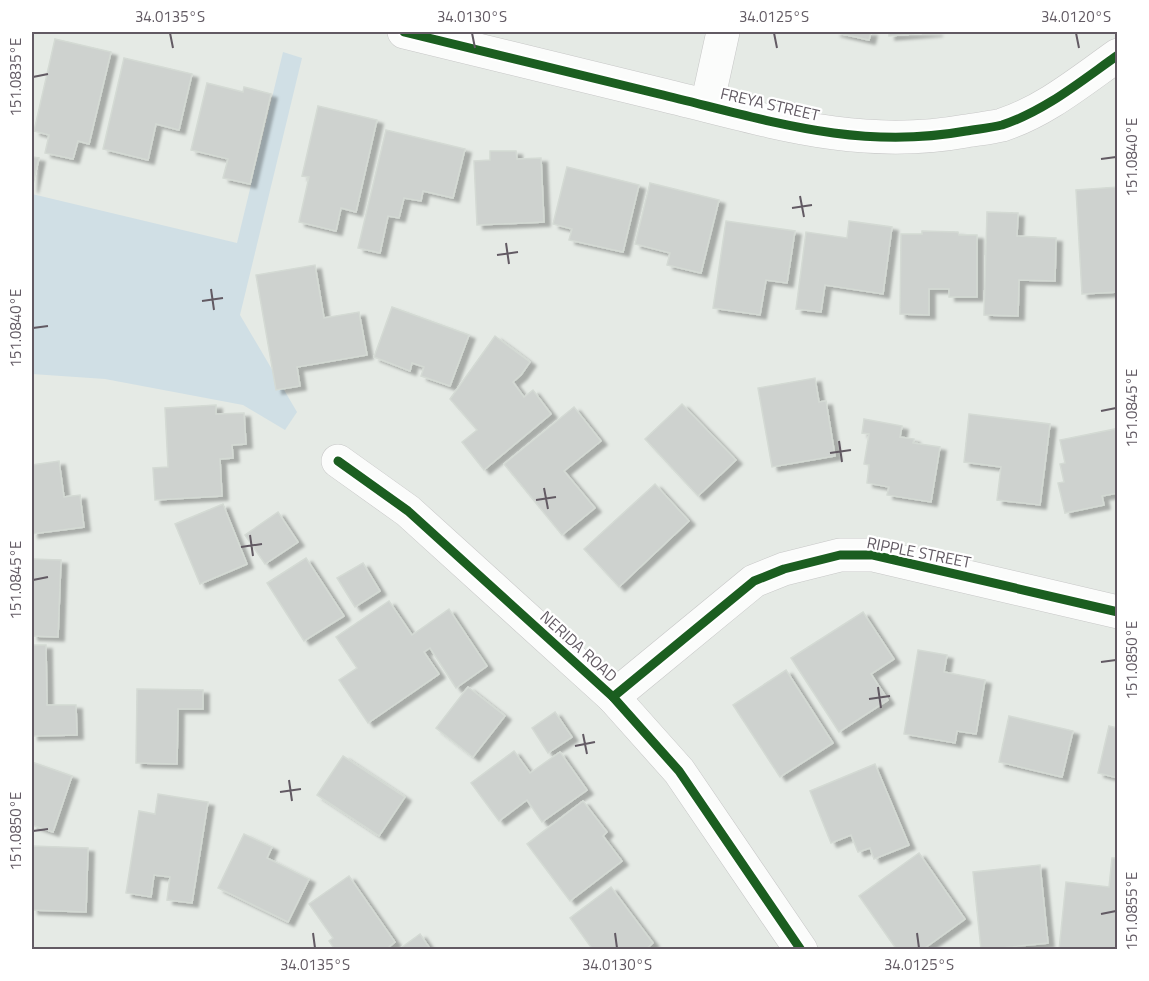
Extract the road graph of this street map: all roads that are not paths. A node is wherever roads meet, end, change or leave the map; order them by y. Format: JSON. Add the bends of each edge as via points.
{"nodes":[{"id":1,"x":404,"y":32,"type":"edge"},
{"id":2,"x":723,"y":32,"type":"edge"},
{"id":3,"x":1118,"y":55,"type":"edge"},
{"id":4,"x":707,"y":105,"type":"junction"},
{"id":5,"x":338,"y":461,"type":"dead end"},
{"id":6,"x":1118,"y":612,"type":"edge"},
{"id":7,"x":613,"y":697,"type":"junction"},
{"id":8,"x":801,"y":950,"type":"edge"}],
"edges":[{"from":1,"to":4,"type":"street","name":"FREYA STREET"},
{"from":2,"to":4,"type":"street"},
{"from":3,"to":4,"type":"street","name":"FREYA STREET","via":[[1030,114],[1000,125],[949,134],[864,137],[811,131]]},
{"from":5,"to":7,"type":"street","name":"NERIDA ROAD","via":[[408,511]]},
{"from":6,"to":7,"type":"street","name":"RIPPLE STREET","via":[[873,555],[840,555],[784,568],[754,581]]},
{"from":7,"to":8,"type":"street","name":"NERIDA ROAD","via":[[679,771]]}]}
